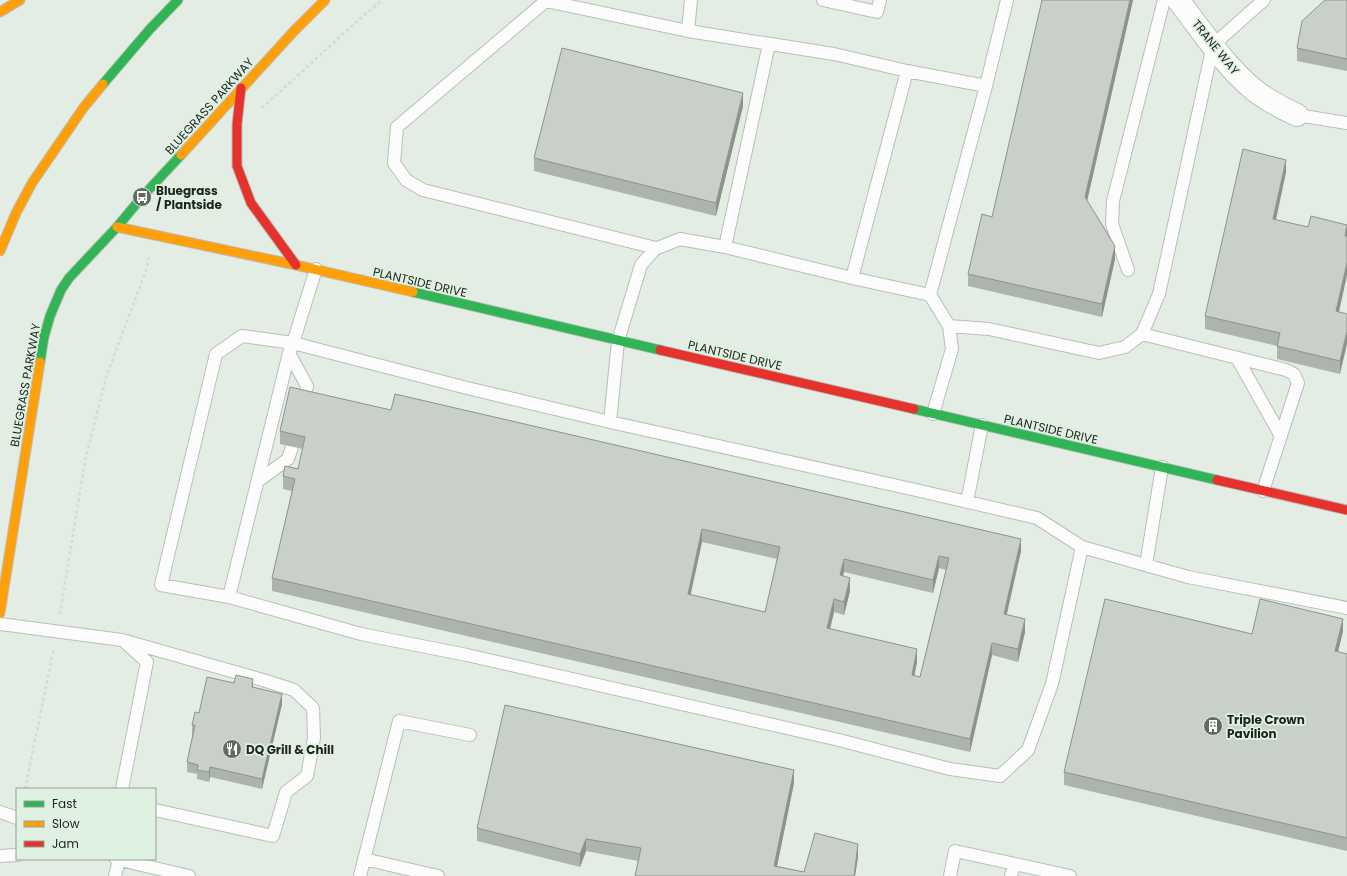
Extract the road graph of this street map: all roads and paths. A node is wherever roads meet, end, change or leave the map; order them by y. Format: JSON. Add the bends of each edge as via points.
{"nodes":[{"id":1,"x":20,"y":0,"type":"edge"},
{"id":2,"x":178,"y":0,"type":"edge"},
{"id":3,"x":325,"y":0,"type":"edge"},
{"id":4,"x":382,"y":0,"type":"edge"},
{"id":5,"x":547,"y":0,"type":"edge"},
{"id":6,"x":691,"y":0,"type":"edge"},
{"id":7,"x":823,"y":0,"type":"edge"},
{"id":8,"x":880,"y":0,"type":"edge"},
{"id":9,"x":1008,"y":0,"type":"edge"},
{"id":10,"x":1164,"y":0,"type":"edge"},
{"id":11,"x":1178,"y":0,"type":"edge"},
{"id":12,"x":1264,"y":0,"type":"edge"},
{"id":13,"x":0,"y":12,"type":"edge"},
{"id":14,"x":688,"y":31,"type":"junction"},
{"id":15,"x":769,"y":44,"type":"junction"},
{"id":16,"x":1213,"y":45,"type":"junction"},
{"id":17,"x":907,"y":71,"type":"junction"},
{"id":18,"x":986,"y":86,"type":"junction"},
{"id":19,"x":241,"y":88,"type":"junction"},
{"id":20,"x":262,"y":109,"type":"dead end"},
{"id":21,"x":1297,"y":115,"type":"joint"},
{"id":22,"x":1347,"y":123,"type":"edge"},
{"id":23,"x":117,"y":227,"type":"junction"},
{"id":24,"x":725,"y":247,"type":"junction"},
{"id":25,"x":656,"y":248,"type":"junction"},
{"id":26,"x":0,"y":251,"type":"edge"},
{"id":27,"x":296,"y":264,"type":"junction"},
{"id":28,"x":316,"y":270,"type":"junction"},
{"id":29,"x":1128,"y":270,"type":"dead end"},
{"id":30,"x":146,"y":271,"type":"dead end"},
{"id":31,"x":852,"y":278,"type":"junction"},
{"id":32,"x":930,"y":295,"type":"junction"},
{"id":33,"x":949,"y":326,"type":"junction"},
{"id":34,"x":1142,"y":334,"type":"junction"},
{"id":35,"x":618,"y":340,"type":"junction"},
{"id":36,"x":291,"y":348,"type":"junction"},
{"id":37,"x":1237,"y":358,"type":"junction"},
{"id":38,"x":303,"y":403,"type":"edge"},
{"id":39,"x":933,"y":414,"type":"junction"},
{"id":40,"x":610,"y":422,"type":"junction"},
{"id":41,"x":982,"y":425,"type":"junction"},
{"id":42,"x":1281,"y":436,"type":"junction"},
{"id":43,"x":292,"y":447,"type":"edge"},
{"id":44,"x":1162,"y":467,"type":"junction"},
{"id":45,"x":258,"y":481,"type":"junction"},
{"id":46,"x":1263,"y":491,"type":"junction"},
{"id":47,"x":967,"y":502,"type":"junction"},
{"id":48,"x":1347,"y":510,"type":"edge"},
{"id":49,"x":1082,"y":547,"type":"junction"},
{"id":50,"x":1146,"y":565,"type":"junction"},
{"id":51,"x":229,"y":597,"type":"junction"},
{"id":52,"x":1347,"y":608,"type":"edge"},
{"id":53,"x":0,"y":612,"type":"edge"},
{"id":54,"x":59,"y":618,"type":"dead end"},
{"id":55,"x":0,"y":624,"type":"edge"},
{"id":56,"x":122,"y":640,"type":"junction"},
{"id":57,"x":55,"y":642,"type":"dead end"},
{"id":58,"x":470,"y":735,"type":"dead end"},
{"id":59,"x":25,"y":788,"type":"edge"},
{"id":60,"x":122,"y":788,"type":"edge"},
{"id":61,"x":156,"y":810,"type":"edge"},
{"id":62,"x":0,"y":812,"type":"edge"},
{"id":63,"x":16,"y":818,"type":"edge"},
{"id":64,"x":16,"y":855,"type":"edge"},
{"id":65,"x":0,"y":856,"type":"edge"},
{"id":66,"x":364,"y":859,"type":"junction"},
{"id":67,"x":117,"y":860,"type":"edge"},
{"id":68,"x":121,"y":860,"type":"edge"},
{"id":69,"x":1014,"y":864,"type":"junction"},
{"id":70,"x":115,"y":876,"type":"edge"},
{"id":71,"x":189,"y":876,"type":"edge"},
{"id":72,"x":360,"y":876,"type":"edge"},
{"id":73,"x":438,"y":876,"type":"edge"},
{"id":74,"x":950,"y":876,"type":"edge"},
{"id":75,"x":1011,"y":876,"type":"edge"},
{"id":76,"x":1070,"y":876,"type":"edge"}],
"edges":[{"from":1,"to":13,"type":"main road"},
{"from":2,"to":26,"type":"main road","via":[[84,107],[32,183]]},
{"from":3,"to":19,"type":"main road","name":"BLUEGRASS PARKWAY"},
{"from":4,"to":20,"type":"path"},
{"from":5,"to":14,"type":"lane"},
{"from":5,"to":25,"type":"lane","via":[[397,128],[394,163],[406,180],[423,190]]},
{"from":6,"to":14,"type":"lane"},
{"from":7,"to":8,"type":"lane","via":[[877,12]]},
{"from":9,"to":18,"type":"lane"},
{"from":10,"to":29,"type":"lane","via":[[1113,201],[1112,224]]},
{"from":11,"to":16,"type":"street","name":"TRANE WAY"},
{"from":12,"to":16,"type":"lane"},
{"from":14,"to":15,"type":"lane"},
{"from":15,"to":17,"type":"lane","via":[[834,54]]},
{"from":15,"to":24,"type":"lane"},
{"from":16,"to":21,"type":"street","name":"TRANE WAY","via":[[1229,66],[1255,90]]},
{"from":16,"to":34,"type":"lane","via":[[1159,294]]},
{"from":17,"to":18,"type":"lane"},
{"from":17,"to":31,"type":"lane"},
{"from":18,"to":32,"type":"lane"},
{"from":19,"to":23,"type":"main road","name":"BLUEGRASS PARKWAY"},
{"from":19,"to":27,"type":"main road","via":[[237,124],[237,166],[251,203]]},
{"from":21,"to":22,"type":"lane"},
{"from":23,"to":27,"type":"main road","name":"PLANTSIDE DRIVE"},
{"from":23,"to":53,"type":"main road","name":"BLUEGRASS PARKWAY","via":[[69,278],[50,316],[44,337]]},
{"from":24,"to":25,"type":"lane","via":[[680,239]]},
{"from":24,"to":31,"type":"lane"},
{"from":25,"to":35,"type":"lane","via":[[641,265]]},
{"from":27,"to":28,"type":"main road","name":"PLANTSIDE DRIVE"},
{"from":28,"to":35,"type":"main road","name":"PLANTSIDE DRIVE"},
{"from":28,"to":36,"type":"lane"},
{"from":30,"to":54,"type":"path","via":[[107,374],[85,461]]},
{"from":31,"to":32,"type":"lane"},
{"from":32,"to":33,"type":"lane"},
{"from":33,"to":34,"type":"lane","via":[[989,329],[1098,353],[1125,347]]},
{"from":33,"to":39,"type":"lane","via":[[952,349]]},
{"from":34,"to":37,"type":"lane"},
{"from":35,"to":39,"type":"main road","name":"PLANTSIDE DRIVE"},
{"from":35,"to":40,"type":"lane"},
{"from":36,"to":38,"type":"lane","via":[[307,386]]},
{"from":36,"to":40,"type":"lane"},
{"from":36,"to":45,"type":"lane"},
{"from":36,"to":51,"type":"lane","via":[[242,336],[216,354],[161,585]]},
{"from":37,"to":42,"type":"lane"},
{"from":37,"to":42,"type":"lane","via":[[1294,374],[1298,383]]},
{"from":39,"to":41,"type":"main road","name":"PLANTSIDE DRIVE"},
{"from":40,"to":47,"type":"lane"},
{"from":41,"to":44,"type":"main road","name":"PLANTSIDE DRIVE"},
{"from":41,"to":47,"type":"lane"},
{"from":42,"to":46,"type":"lane"},
{"from":43,"to":45,"type":"lane","via":[[288,459]]},
{"from":44,"to":46,"type":"main road","name":"PLANTSIDE DRIVE"},
{"from":44,"to":50,"type":"lane"},
{"from":45,"to":51,"type":"lane"},
{"from":46,"to":48,"type":"main road","name":"PLANTSIDE DRIVE"},
{"from":47,"to":49,"type":"lane","via":[[1037,518]]},
{"from":49,"to":50,"type":"lane"},
{"from":49,"to":51,"type":"lane","via":[[1052,684],[1028,750],[1000,776],[950,769],[839,740],[467,655],[361,634]]},
{"from":50,"to":52,"type":"lane","via":[[1188,577]]},
{"from":55,"to":56,"type":"lane"},
{"from":56,"to":60,"type":"lane","via":[[147,662]]},
{"from":56,"to":61,"type":"lane","via":[[294,690],[313,708],[314,738],[307,776],[286,792],[273,836]]},
{"from":57,"to":59,"type":"path"},
{"from":58,"to":66,"type":"lane","via":[[399,721]]},
{"from":62,"to":63,"type":"lane"},
{"from":64,"to":65,"type":"lane"},
{"from":66,"to":72,"type":"lane"},
{"from":66,"to":73,"type":"lane"},
{"from":67,"to":70,"type":"lane"},
{"from":68,"to":71,"type":"lane"},
{"from":69,"to":74,"type":"lane","via":[[955,851]]},
{"from":69,"to":75,"type":"lane"},
{"from":69,"to":76,"type":"lane"}]}
